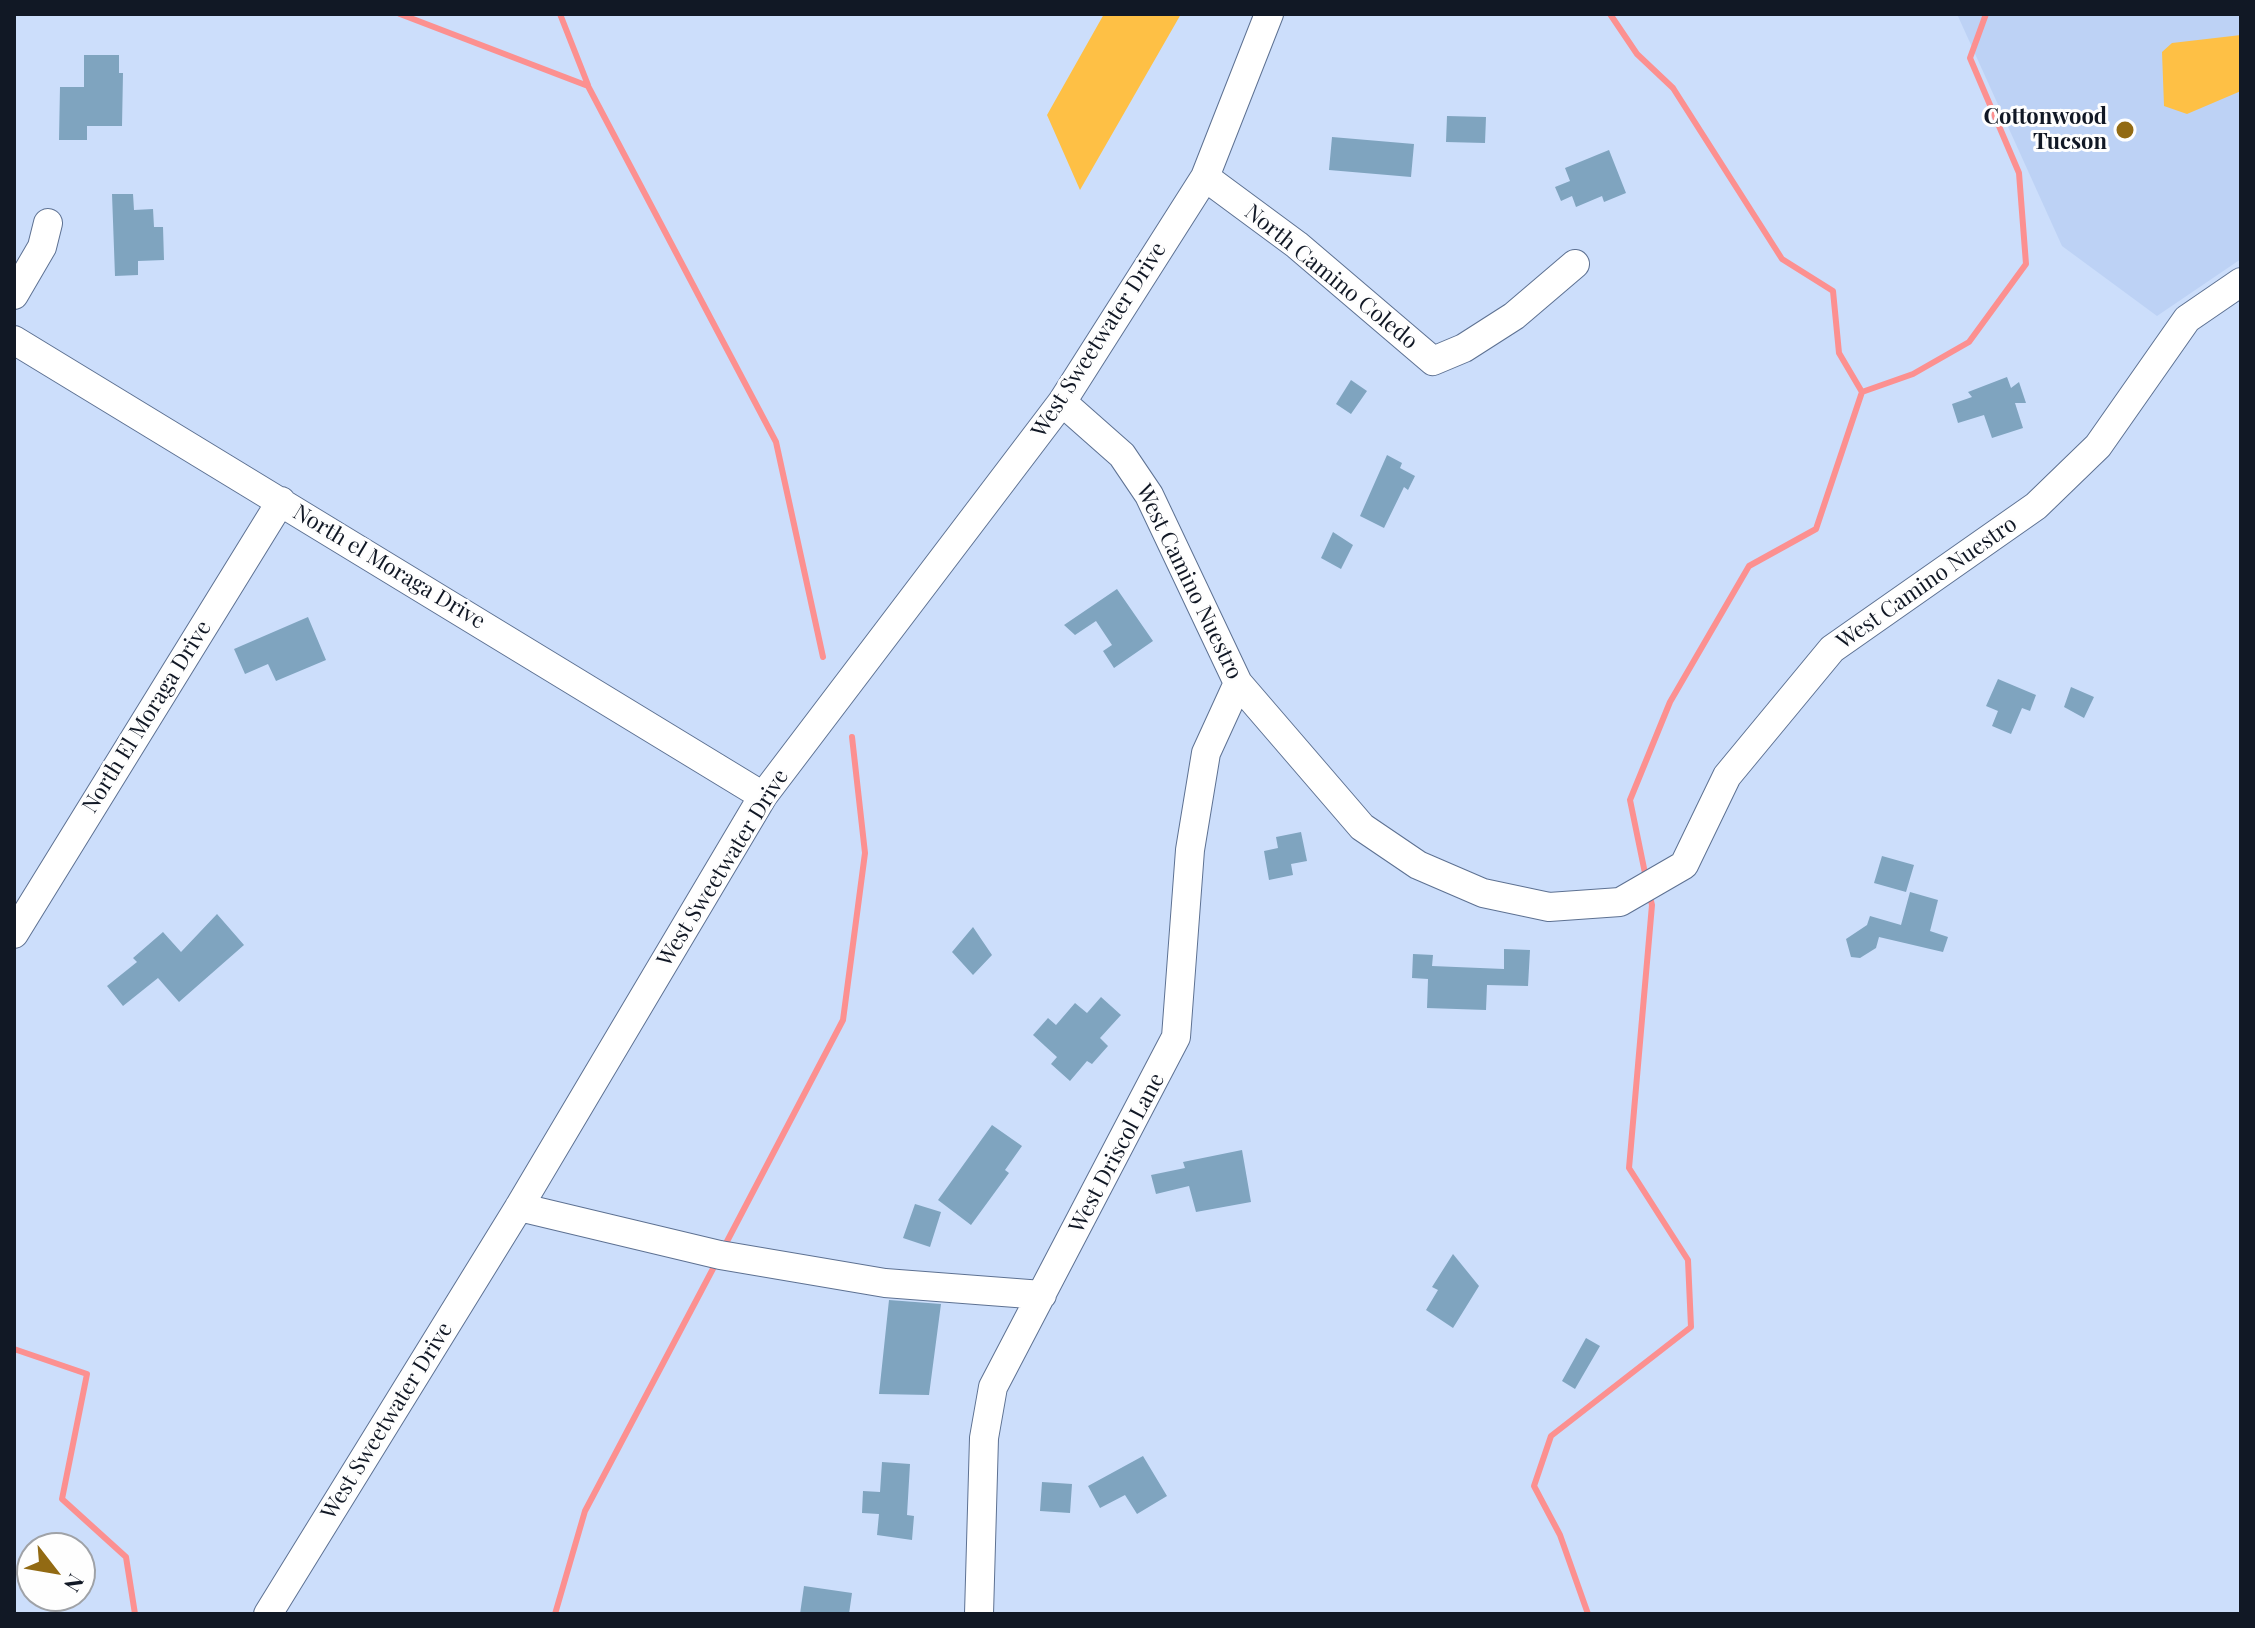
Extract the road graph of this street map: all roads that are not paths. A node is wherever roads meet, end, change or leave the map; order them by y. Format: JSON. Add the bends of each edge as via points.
{"nodes":[{"id":1,"x":1269,"y":14,"type":"edge"},
{"id":2,"x":1205,"y":177,"type":"junction"},
{"id":3,"x":48,"y":223,"type":"dead end"},
{"id":4,"x":1575,"y":264,"type":"dead end"},
{"id":5,"x":2241,"y":282,"type":"edge"},
{"id":6,"x":14,"y":295,"type":"edge"},
{"id":7,"x":14,"y":340,"type":"edge"},
{"id":8,"x":1062,"y":402,"type":"junction"},
{"id":9,"x":281,"y":501,"type":"junction"},
{"id":10,"x":1238,"y":683,"type":"junction"},
{"id":11,"x":763,"y":796,"type":"junction"},
{"id":12,"x":14,"y":934,"type":"edge"},
{"id":13,"x":519,"y":1207,"type":"junction"},
{"id":14,"x":1042,"y":1295,"type":"junction"},
{"id":15,"x":268,"y":1614,"type":"edge"},
{"id":16,"x":979,"y":1614,"type":"edge"}],
"edges":[{"from":1,"to":2,"type":"street","name":"West Sweetwater Drive"},
{"from":2,"to":4,"type":"street","name":"North Camino Coledo","via":[[1297,245],[1433,361],[1514,316]]},
{"from":2,"to":8,"type":"street","name":"West Sweetwater Drive"},
{"from":3,"to":6,"type":"street","via":[[42,247]]},
{"from":5,"to":10,"type":"street","name":"West Camino Nuestro","via":[[2187,319],[2098,446],[2036,506],[1832,649],[1727,776],[1684,865],[1620,902],[1549,907],[1483,893],[1418,865],[1362,827]]},
{"from":7,"to":9,"type":"street","name":"North el Moraga Drive"},
{"from":8,"to":10,"type":"street","name":"West Camino Nuestro","via":[[1122,455],[1149,495]]},
{"from":8,"to":11,"type":"street","name":"West Sweetwater Drive"},
{"from":9,"to":11,"type":"street","name":"North el Moraga Drive"},
{"from":9,"to":12,"type":"street","name":"North El Moraga Drive"},
{"from":10,"to":14,"type":"street","name":"West Driscol Lane","via":[[1206,753],[1190,850],[1176,1037]]},
{"from":11,"to":13,"type":"street","name":"West Sweetwater Drive"},
{"from":13,"to":14,"type":"street","via":[[720,1255],[855,1278]]},
{"from":13,"to":15,"type":"street","name":"West Sweetwater Drive"},
{"from":14,"to":16,"type":"street","name":"West Driscol Lane","via":[[993,1387],[984,1438]]}]}
